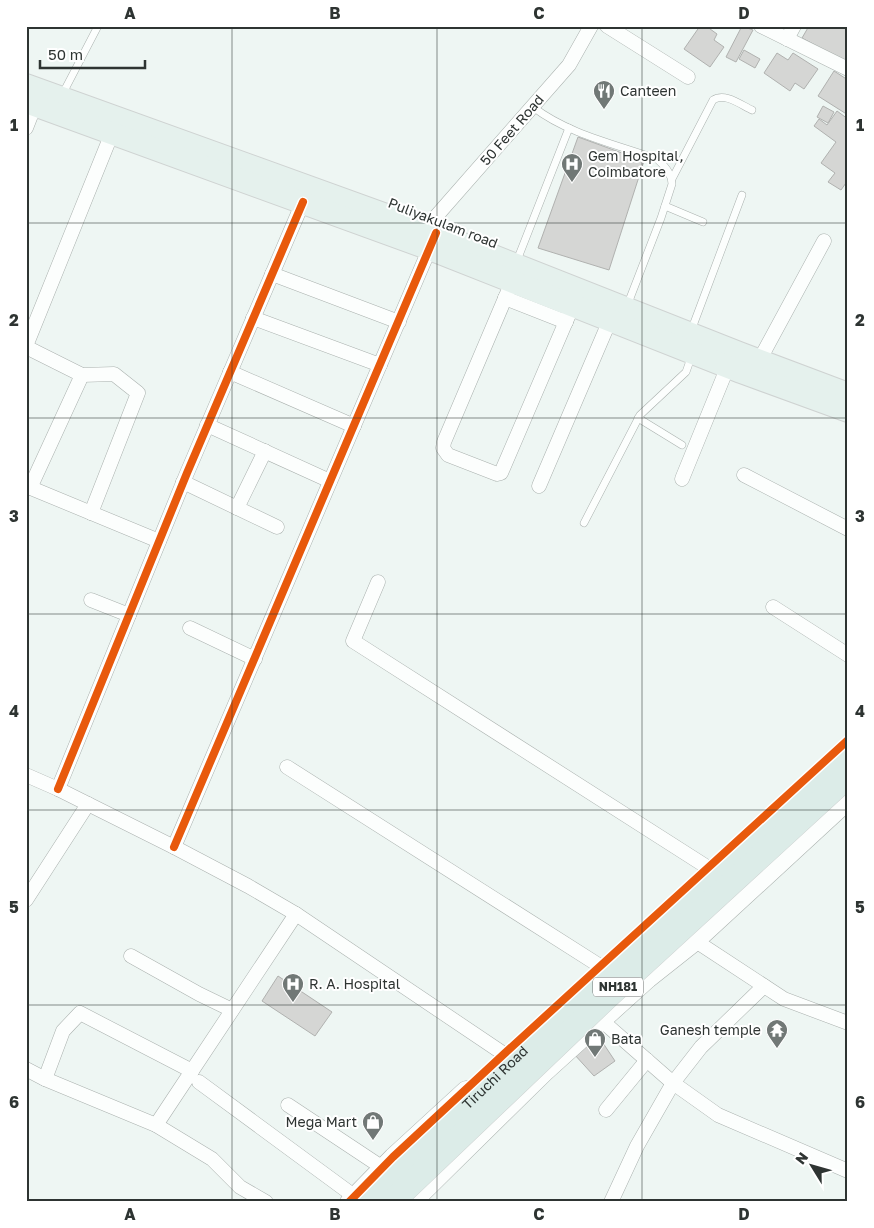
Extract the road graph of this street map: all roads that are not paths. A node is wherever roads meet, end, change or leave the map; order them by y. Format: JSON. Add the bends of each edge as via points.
{"nodes":[{"id":1,"x":98,"y":26,"type":"edge"},
{"id":2,"x":591,"y":26,"type":"edge"},
{"id":3,"x":607,"y":26,"type":"edge"},
{"id":4,"x":761,"y":26,"type":"edge"},
{"id":5,"x":794,"y":26,"type":"edge"},
{"id":6,"x":786,"y":39,"type":"junction"},
{"id":7,"x":848,"y":69,"type":"edge"},
{"id":8,"x":688,"y":77,"type":"dead end"},
{"id":9,"x":61,"y":97,"type":"junction"},
{"id":10,"x":29,"y":98,"type":"edge"},
{"id":11,"x":533,"y":106,"type":"junction"},
{"id":12,"x":752,"y":110,"type":"dead end"},
{"id":13,"x":26,"y":128,"type":"edge"},
{"id":14,"x":568,"y":128,"type":"junction"},
{"id":15,"x":112,"y":133,"type":"junction"},
{"id":16,"x":672,"y":179,"type":"junction"},
{"id":17,"x":742,"y":195,"type":"dead end"},
{"id":18,"x":302,"y":202,"type":"junction"},
{"id":19,"x":665,"y":206,"type":"junction"},
{"id":20,"x":703,"y":222,"type":"dead end"},
{"id":21,"x":427,"y":239,"type":"junction"},
{"id":22,"x":824,"y":241,"type":"dead end"},
{"id":23,"x":272,"y":274,"type":"junction"},
{"id":24,"x":511,"y":281,"type":"junction"},
{"id":25,"x":569,"y":314,"type":"junction"},
{"id":26,"x":618,"y":314,"type":"junction"},
{"id":27,"x":253,"y":318,"type":"junction"},
{"id":28,"x":399,"y":322,"type":"junction"},
{"id":29,"x":694,"y":341,"type":"junction"},
{"id":30,"x":26,"y":347,"type":"edge"},
{"id":31,"x":759,"y":361,"type":"junction"},
{"id":32,"x":380,"y":365,"type":"junction"},
{"id":33,"x":728,"y":366,"type":"junction"},
{"id":34,"x":230,"y":372,"type":"junction"},
{"id":35,"x":82,"y":375,"type":"junction"},
{"id":36,"x":848,"y":394,"type":"edge"},
{"id":37,"x":848,"y":411,"type":"edge"},
{"id":38,"x":638,"y":418,"type":"junction"},
{"id":39,"x":207,"y":425,"type":"junction"},
{"id":40,"x":354,"y":426,"type":"junction"},
{"id":41,"x":682,"y":445,"type":"dead end"},
{"id":42,"x":265,"y":451,"type":"junction"},
{"id":43,"x":744,"y":475,"type":"dead end"},
{"id":44,"x":682,"y":479,"type":"dead end"},
{"id":45,"x":330,"y":481,"type":"junction"},
{"id":46,"x":183,"y":482,"type":"junction"},
{"id":47,"x":538,"y":486,"type":"dead end"},
{"id":48,"x":28,"y":487,"type":"edge"},
{"id":49,"x":238,"y":508,"type":"junction"},
{"id":50,"x":91,"y":513,"type":"junction"},
{"id":51,"x":584,"y":523,"type":"dead end"},
{"id":52,"x":277,"y":527,"type":"dead end"},
{"id":53,"x":848,"y":530,"type":"edge"},
{"id":54,"x":159,"y":540,"type":"junction"},
{"id":55,"x":378,"y":582,"type":"dead end"},
{"id":56,"x":91,"y":600,"type":"dead end"},
{"id":57,"x":773,"y":607,"type":"dead end"},
{"id":58,"x":129,"y":615,"type":"junction"},
{"id":59,"x":190,"y":628,"type":"dead end"},
{"id":60,"x":848,"y":655,"type":"edge"},
{"id":61,"x":254,"y":659,"type":"junction"},
{"id":62,"x":848,"y":740,"type":"edge"},
{"id":63,"x":848,"y":751,"type":"edge"},
{"id":64,"x":287,"y":768,"type":"dead end"},
{"id":65,"x":26,"y":775,"type":"edge"},
{"id":66,"x":848,"y":776,"type":"edge"},
{"id":67,"x":58,"y":789,"type":"junction"},
{"id":68,"x":848,"y":801,"type":"edge"},
{"id":69,"x":88,"y":804,"type":"junction"},
{"id":70,"x":174,"y":847,"type":"junction"},
{"id":71,"x":708,"y":868,"type":"junction"},
{"id":72,"x":26,"y":900,"type":"edge"},
{"id":73,"x":296,"y":914,"type":"junction"},
{"id":74,"x":656,"y":916,"type":"junction"},
{"id":75,"x":696,"y":941,"type":"junction"},
{"id":76,"x":131,"y":956,"type":"dead end"},
{"id":77,"x":600,"y":966,"type":"junction"},
{"id":78,"x":764,"y":986,"type":"junction"},
{"id":79,"x":232,"y":1010,"type":"junction"},
{"id":80,"x":601,"y":1020,"type":"junction"},
{"id":81,"x":848,"y":1022,"type":"edge"},
{"id":82,"x":504,"y":1054,"type":"junction"},
{"id":83,"x":647,"y":1060,"type":"junction"},
{"id":84,"x":26,"y":1069,"type":"edge"},
{"id":85,"x":196,"y":1077,"type":"junction"},
{"id":86,"x":45,"y":1079,"type":"junction"},
{"id":87,"x":673,"y":1083,"type":"junction"},
{"id":88,"x":288,"y":1105,"type":"dead end"},
{"id":89,"x":606,"y":1110,"type":"dead end"},
{"id":90,"x":156,"y":1125,"type":"junction"},
{"id":91,"x":383,"y":1168,"type":"junction"},
{"id":92,"x":848,"y":1171,"type":"edge"},
{"id":93,"x":356,"y":1200,"type":"edge"},
{"id":94,"x":614,"y":1201,"type":"edge"},
{"id":95,"x":266,"y":1202,"type":"edge"},
{"id":96,"x":392,"y":1202,"type":"edge"},
{"id":97,"x":413,"y":1202,"type":"edge"}],
"edges":[{"from":1,"to":9,"type":"lane"},
{"from":2,"to":11,"type":"street","name":"50 Feet Road","via":[[569,65]]},
{"from":3,"to":8,"type":"street"},
{"from":4,"to":6,"type":"street"},
{"from":5,"to":6,"type":"street"},
{"from":6,"to":7,"type":"street"},
{"from":9,"to":10,"type":"main road","name":"Puliyakulam road"},
{"from":9,"to":21,"type":"main road","name":"Puliyakulam road"},
{"from":10,"to":13,"type":"street"},
{"from":10,"to":15,"type":"main road","name":"Puliyakulam road"},
{"from":11,"to":14,"type":"lane"},
{"from":11,"to":21,"type":"street","name":"50 Feet Road"},
{"from":12,"to":16,"type":"lane","via":[[718,96]]},
{"from":14,"to":16,"type":"lane","via":[[657,159]]},
{"from":14,"to":24,"type":"lane"},
{"from":15,"to":18,"type":"main road","name":"Puliyakulam road"},
{"from":15,"to":30,"type":"street"},
{"from":16,"to":19,"type":"lane"},
{"from":17,"to":29,"type":"lane"},
{"from":18,"to":21,"type":"main road","name":"Puliyakulam road"},
{"from":18,"to":23,"type":"street"},
{"from":19,"to":20,"type":"lane"},
{"from":19,"to":26,"type":"lane"},
{"from":21,"to":24,"type":"main road","name":"Puliyakulam road"},
{"from":21,"to":28,"type":"street","name":"50 Feet Road"},
{"from":22,"to":31,"type":"street"},
{"from":23,"to":27,"type":"street"},
{"from":23,"to":28,"type":"street"},
{"from":24,"to":25,"type":"main road","name":"Puliyakulam road"},
{"from":24,"to":25,"type":"street","via":[[444,442],[444,452],[448,455],[497,474],[502,471]]},
{"from":24,"to":26,"type":"main road","name":"Puliyakulam road"},
{"from":25,"to":26,"type":"main road","name":"Puliyakulam road"},
{"from":26,"to":29,"type":"main road","name":"Puliyakulam road"},
{"from":26,"to":47,"type":"street"},
{"from":27,"to":32,"type":"street"},
{"from":27,"to":34,"type":"street"},
{"from":28,"to":32,"type":"street","name":"50 Feet Road"},
{"from":29,"to":31,"type":"main road","name":"Puliyakulam road"},
{"from":29,"to":33,"type":"main road","name":"Puliyakulam road"},
{"from":29,"to":38,"type":"lane","via":[[686,372]]},
{"from":30,"to":35,"type":"street"},
{"from":31,"to":36,"type":"main road","name":"Puliyakulam road"},
{"from":32,"to":40,"type":"street","name":"50 Feet Road"},
{"from":33,"to":37,"type":"main road","name":"Puliyakulam road"},
{"from":33,"to":44,"type":"street"},
{"from":34,"to":39,"type":"street"},
{"from":34,"to":40,"type":"street"},
{"from":35,"to":48,"type":"street"},
{"from":35,"to":50,"type":"street","via":[[114,374],[138,393]]},
{"from":38,"to":41,"type":"lane"},
{"from":38,"to":51,"type":"lane"},
{"from":39,"to":42,"type":"street"},
{"from":39,"to":46,"type":"street"},
{"from":40,"to":45,"type":"street","name":"50 Feet Road"},
{"from":42,"to":45,"type":"street"},
{"from":42,"to":49,"type":"street"},
{"from":43,"to":53,"type":"street"},
{"from":45,"to":61,"type":"street","name":"50 Feet Road"},
{"from":46,"to":49,"type":"street"},
{"from":46,"to":54,"type":"street"},
{"from":48,"to":50,"type":"street"},
{"from":49,"to":52,"type":"street"},
{"from":50,"to":54,"type":"street"},
{"from":54,"to":58,"type":"street"},
{"from":55,"to":71,"type":"street","via":[[353,641]]},
{"from":56,"to":58,"type":"street"},
{"from":57,"to":60,"type":"street"},
{"from":58,"to":67,"type":"street"},
{"from":59,"to":61,"type":"street"},
{"from":61,"to":70,"type":"street","name":"50 Feet Road"},
{"from":62,"to":71,"type":"street"},
{"from":63,"to":93,"type":"highway","name":"Tiruchi Road","number":"NH181","bridge":true},
{"from":64,"to":77,"type":"street"},
{"from":65,"to":67,"type":"street"},
{"from":66,"to":96,"type":"highway","name":"Tiruchi Road","number":"NH181","bridge":true,"via":[[607,997]]},
{"from":67,"to":69,"type":"street"},
{"from":68,"to":75,"type":"street"},
{"from":69,"to":70,"type":"street"},
{"from":69,"to":72,"type":"street"},
{"from":70,"to":73,"type":"street"},
{"from":71,"to":74,"type":"street"},
{"from":73,"to":79,"type":"street"},
{"from":73,"to":82,"type":"street"},
{"from":74,"to":75,"type":"street"},
{"from":74,"to":77,"type":"street"},
{"from":75,"to":78,"type":"street"},
{"from":75,"to":80,"type":"street"},
{"from":76,"to":79,"type":"street"},
{"from":77,"to":82,"type":"street"},
{"from":78,"to":81,"type":"street","via":[[784,999]]},
{"from":78,"to":87,"type":"street","via":[[701,1047]]},
{"from":79,"to":85,"type":"street"},
{"from":80,"to":83,"type":"street"},
{"from":80,"to":97,"type":"street"},
{"from":82,"to":91,"type":"street"},
{"from":83,"to":87,"type":"street"},
{"from":83,"to":89,"type":"street"},
{"from":84,"to":86,"type":"street"},
{"from":85,"to":86,"type":"street","via":[[80,1013],[63,1031]]},
{"from":85,"to":90,"type":"street"},
{"from":85,"to":93,"type":"street"},
{"from":86,"to":90,"type":"street"},
{"from":87,"to":92,"type":"street","via":[[718,1114]]},
{"from":87,"to":94,"type":"street","via":[[637,1146]]},
{"from":88,"to":91,"type":"street"},
{"from":90,"to":95,"type":"street","via":[[212,1159],[240,1187]]},
{"from":91,"to":93,"type":"street"}]}
